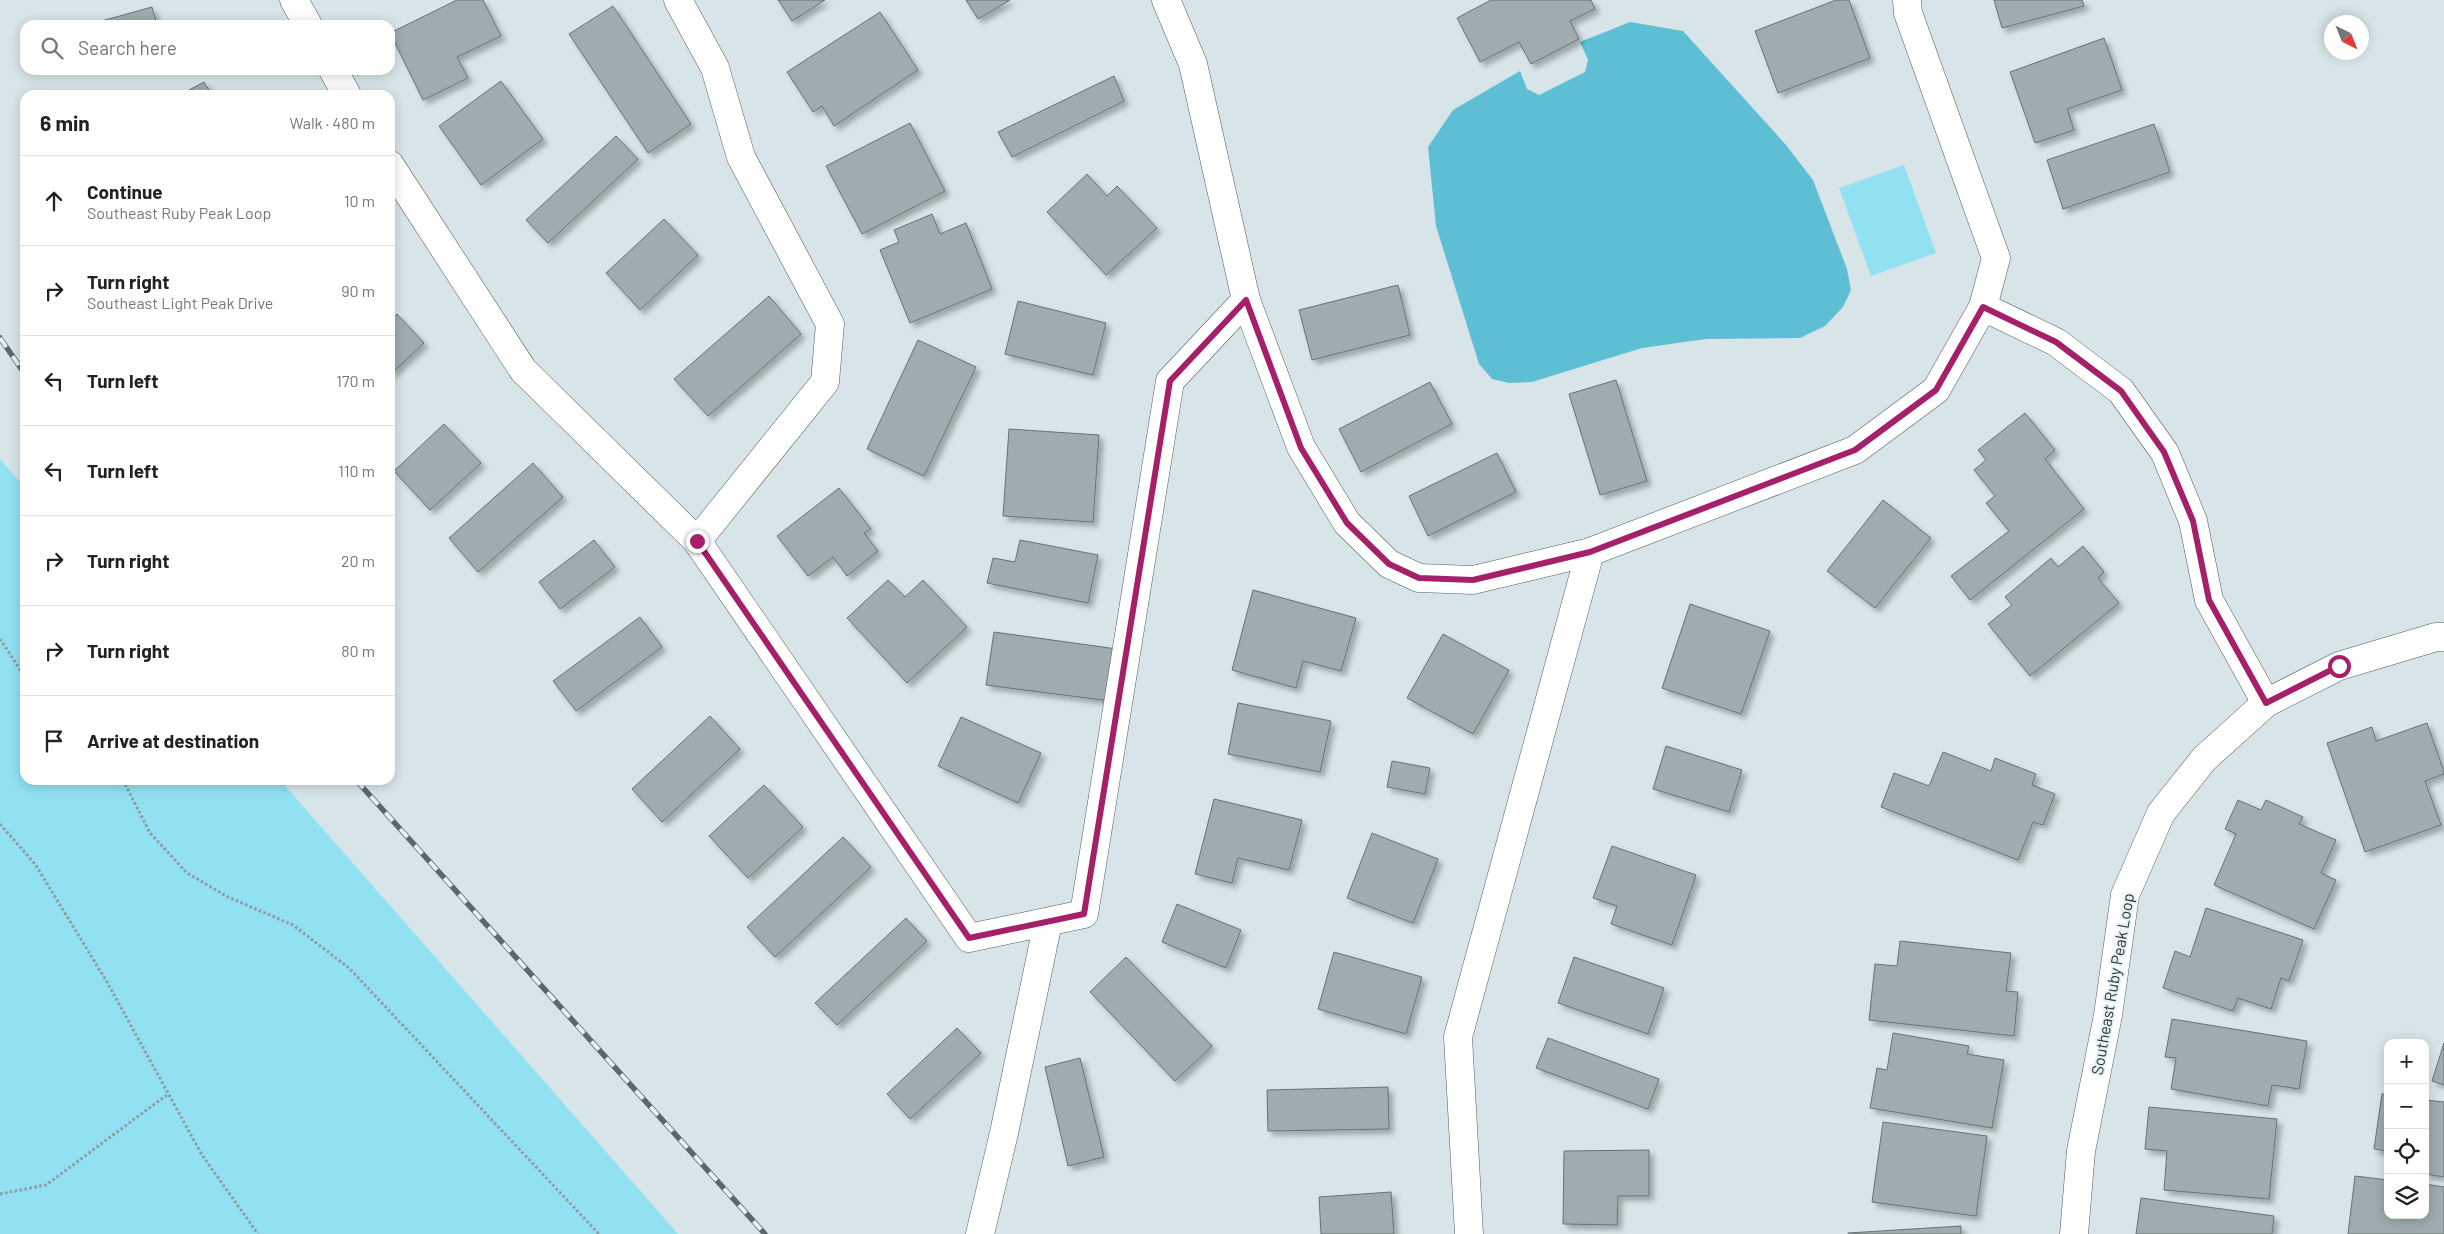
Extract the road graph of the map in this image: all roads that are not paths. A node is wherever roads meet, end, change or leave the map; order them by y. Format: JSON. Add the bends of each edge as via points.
{"nodes":[{"id":1,"x":294,"y":0,"type":"edge"},
{"id":2,"x":678,"y":0,"type":"edge"},
{"id":3,"x":1166,"y":0,"type":"edge"},
{"id":4,"x":1907,"y":0,"type":"edge"},
{"id":5,"x":305,"y":20,"type":"edge"},
{"id":6,"x":336,"y":75,"type":"edge"},
{"id":7,"x":344,"y":90,"type":"edge"},
{"id":8,"x":395,"y":173,"type":"edge"},
{"id":9,"x":1246,"y":300,"type":"junction"},
{"id":10,"x":1983,"y":307,"type":"junction"},
{"id":11,"x":697,"y":541,"type":"junction"},
{"id":12,"x":1590,"y":552,"type":"junction"},
{"id":13,"x":2444,"y":637,"type":"edge"},
{"id":14,"x":2266,"y":703,"type":"junction"},
{"id":15,"x":1048,"y":922,"type":"junction"},
{"id":16,"x":980,"y":1234,"type":"edge"},
{"id":17,"x":1470,"y":1234,"type":"edge"},
{"id":18,"x":2074,"y":1234,"type":"edge"}],
"edges":[{"from":1,"to":5,"type":"street"},
{"from":2,"to":11,"type":"street","via":[[716,68],[741,157],[830,324],[825,382]]},
{"from":3,"to":9,"type":"street","via":[[1193,64]]},
{"from":4,"to":10,"type":"street","via":[[1908,13],[1996,258]]},
{"from":6,"to":7,"type":"street"},
{"from":8,"to":11,"type":"street","via":[[523,370]]},
{"from":9,"to":12,"type":"street","via":[[1301,448],[1347,523],[1389,564],[1419,578],[1473,580]]},
{"from":9,"to":15,"type":"street","via":[[1170,381],[1084,914]]},
{"from":10,"to":12,"type":"street","via":[[1936,390],[1855,450]]},
{"from":10,"to":14,"type":"street","via":[[2056,342],[2121,391],[2132,406],[2164,452],[2193,521],[2209,600]]},
{"from":11,"to":15,"type":"street","via":[[969,938]]},
{"from":12,"to":17,"type":"street","via":[[1458,1037]]},
{"from":13,"to":14,"type":"street","name":"Southeast Ruby Peak Loop","via":[[2339,666]]},
{"from":14,"to":18,"type":"street","name":"Southeast Ruby Peak Loop","via":[[2204,758],[2161,813],[2125,895],[2108,1015],[2081,1151]]},
{"from":15,"to":16,"type":"street"}]}
